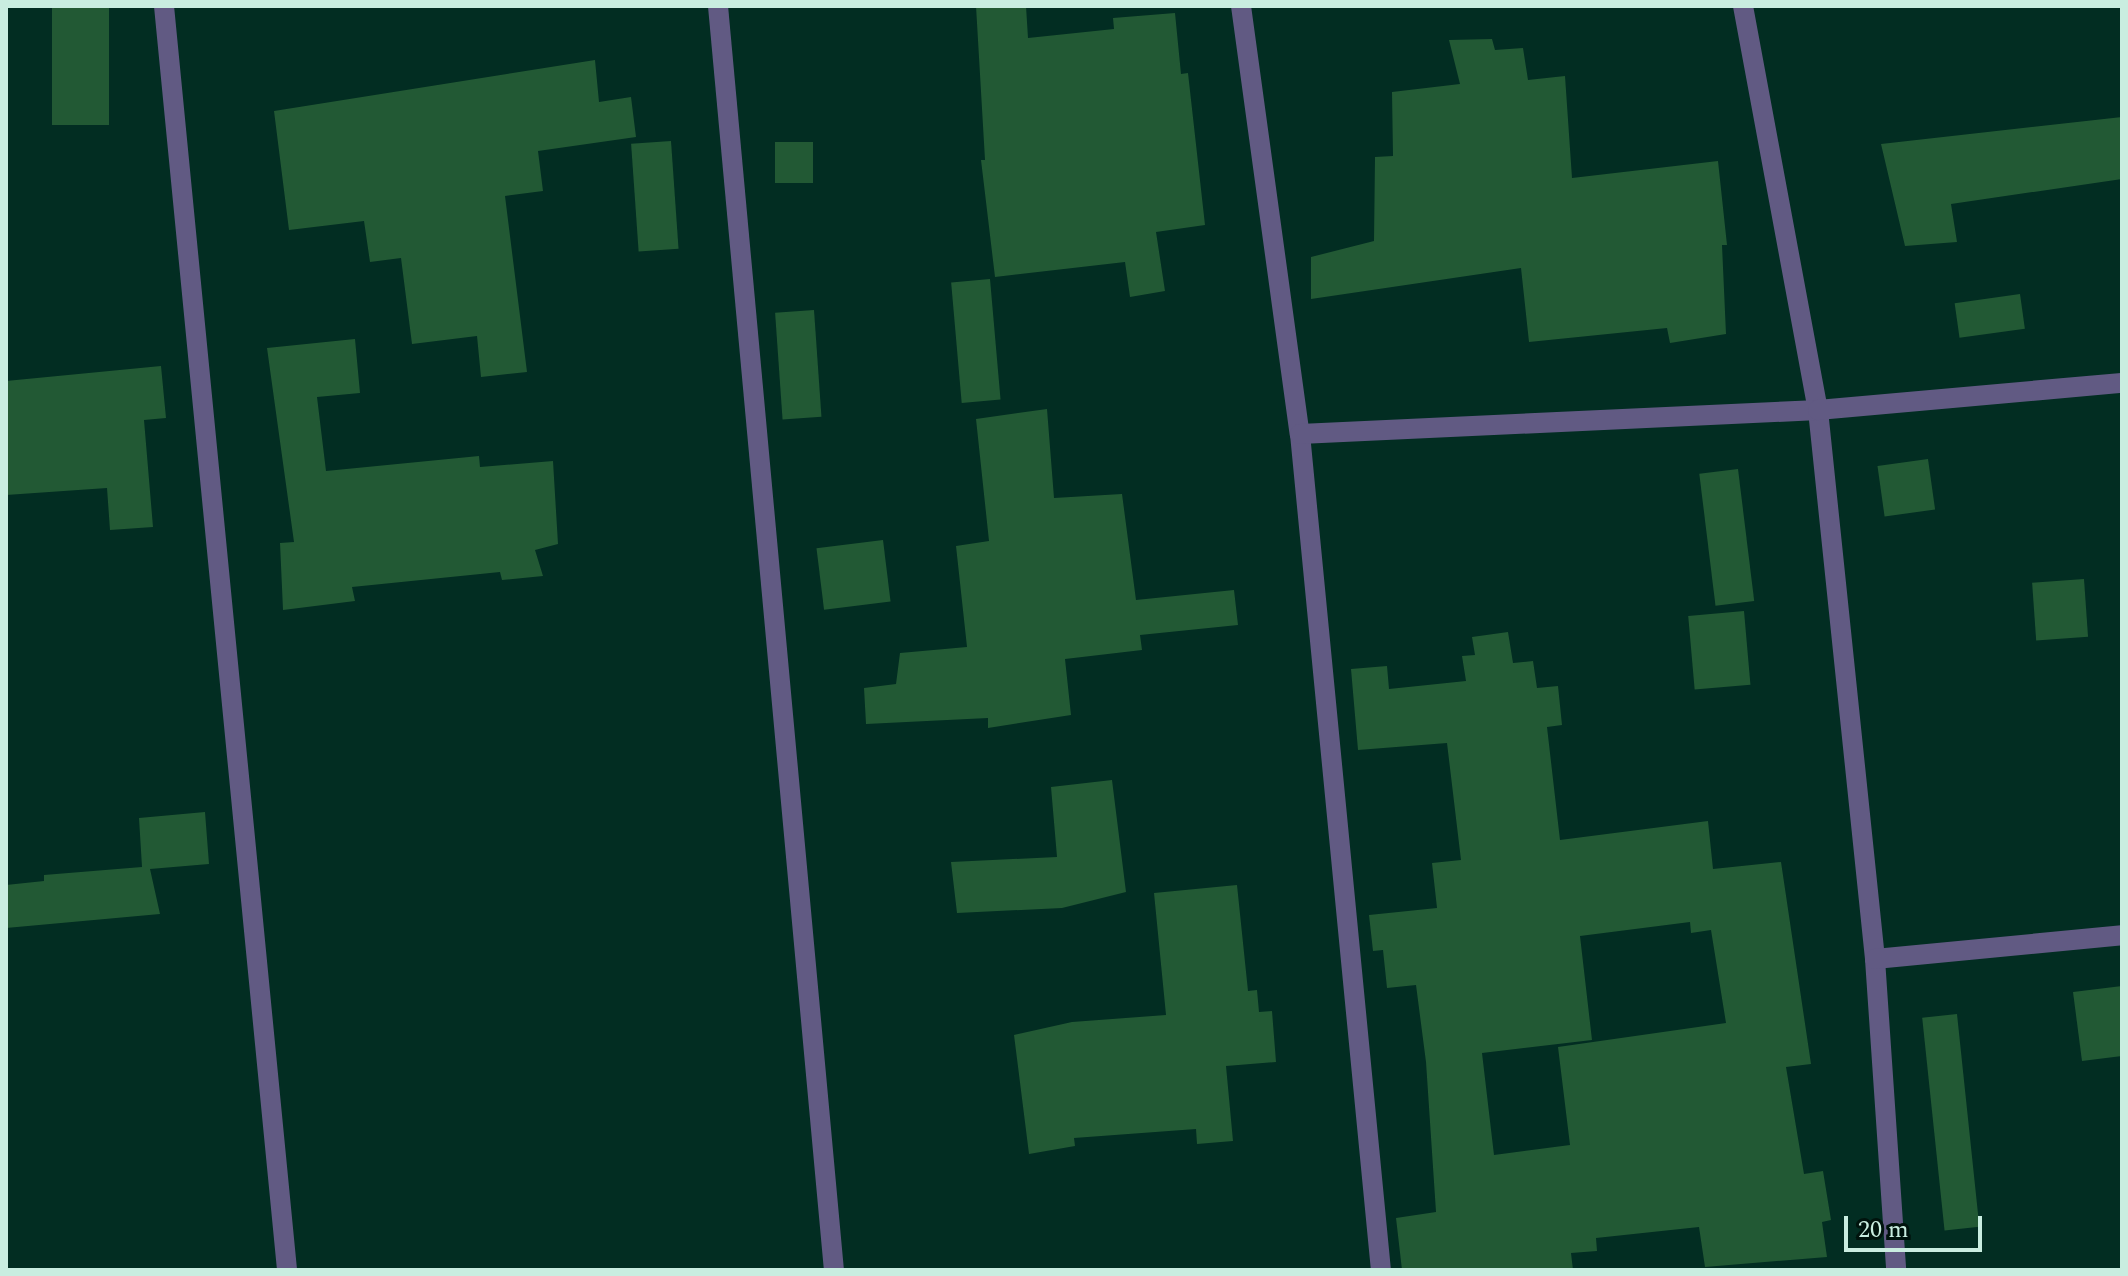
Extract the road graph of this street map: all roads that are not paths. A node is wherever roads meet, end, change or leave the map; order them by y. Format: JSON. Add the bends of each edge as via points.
{"nodes":[{"id":1,"x":164,"y":6,"type":"edge"},
{"id":2,"x":718,"y":6,"type":"edge"},
{"id":3,"x":1241,"y":6,"type":"edge"},
{"id":4,"x":1743,"y":6,"type":"edge"},
{"id":5,"x":2122,"y":383,"type":"edge"},
{"id":6,"x":1818,"y":410,"type":"junction"},
{"id":7,"x":1300,"y":434,"type":"junction"},
{"id":8,"x":2122,"y":935,"type":"edge"},
{"id":9,"x":1875,"y":959,"type":"junction"},
{"id":10,"x":287,"y":1270,"type":"edge"},
{"id":11,"x":834,"y":1270,"type":"edge"},
{"id":12,"x":1381,"y":1270,"type":"edge"},
{"id":13,"x":1896,"y":1270,"type":"edge"}],
"edges":[{"from":1,"to":10,"type":"street"},
{"from":2,"to":11,"type":"street"},
{"from":3,"to":7,"type":"street"},
{"from":4,"to":6,"type":"street"},
{"from":5,"to":6,"type":"street"},
{"from":6,"to":7,"type":"street"},
{"from":6,"to":9,"type":"street"},
{"from":7,"to":12,"type":"street"},
{"from":8,"to":9,"type":"street"},
{"from":9,"to":13,"type":"street"}]}
